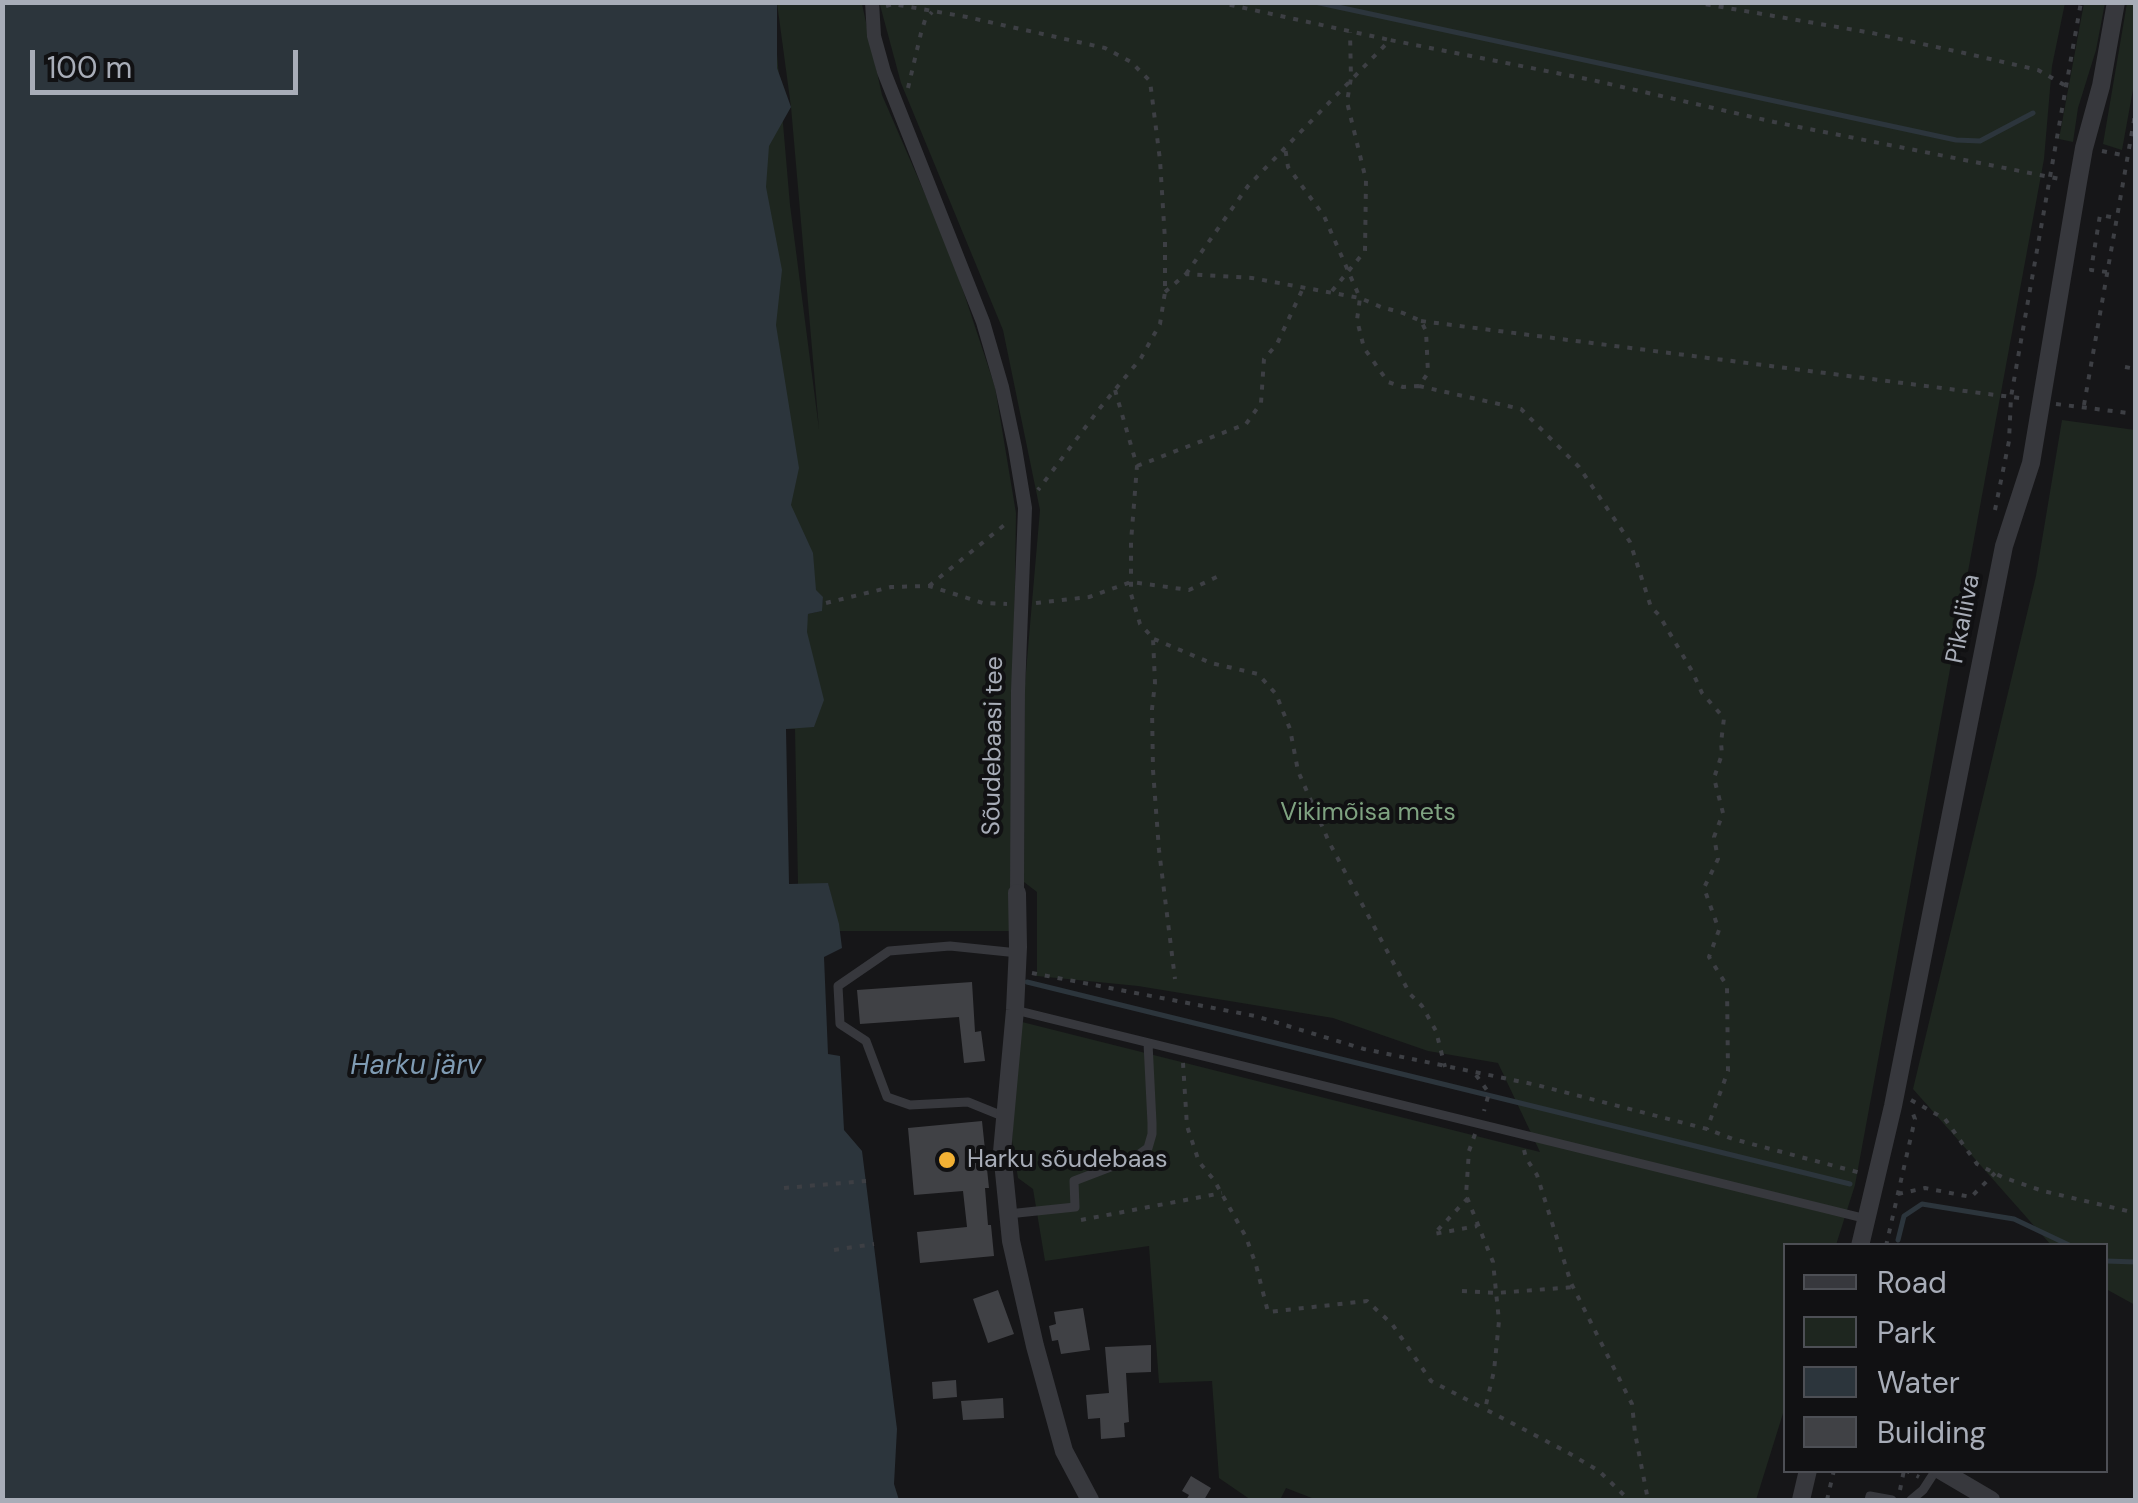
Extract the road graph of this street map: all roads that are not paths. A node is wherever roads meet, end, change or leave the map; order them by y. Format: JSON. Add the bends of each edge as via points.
{"nodes":[{"id":1,"x":2116,"y":2,"type":"edge"},
{"id":2,"x":872,"y":7,"type":"edge"},
{"id":3,"x":1018,"y":892,"type":"joint"},
{"id":4,"x":1018,"y":962,"type":"junction"},
{"id":5,"x":1015,"y":1010,"type":"junction"},
{"id":6,"x":1148,"y":1043,"type":"junction"},
{"id":7,"x":1005,"y":1117,"type":"junction"},
{"id":8,"x":1008,"y":1214,"type":"junction"},
{"id":9,"x":1867,"y":1218,"type":"junction"},
{"id":10,"x":1861,"y":1243,"type":"edge"},
{"id":11,"x":1807,"y":1473,"type":"edge"},
{"id":12,"x":1936,"y":1473,"type":"edge"},
{"id":13,"x":1943,"y":1473,"type":"edge"},
{"id":14,"x":1090,"y":1500,"type":"edge"},
{"id":15,"x":1801,"y":1500,"type":"edge"},
{"id":16,"x":1869,"y":1500,"type":"edge"},
{"id":17,"x":1895,"y":1500,"type":"edge"},
{"id":18,"x":1911,"y":1500,"type":"edge"},
{"id":19,"x":1991,"y":1500,"type":"edge"}],
"edges":[{"from":1,"to":9,"type":"street","name":"Pikaliiva","via":[[2031,463],[2004,546]]},
{"from":2,"to":3,"type":"street","name":"Sõudebaasi tee","via":[[879,54],[983,322],[1025,508]]},
{"from":3,"to":4,"type":"street","name":"Sõudebaasi tee"},
{"from":4,"to":5,"type":"street","name":"Sõudebaasi tee"},
{"from":4,"to":7,"type":"lane","via":[[950,946],[888,951],[838,986],[840,1024],[866,1041],[887,1097],[910,1104],[968,1102]]},
{"from":5,"to":6,"type":"lane"},
{"from":5,"to":7,"type":"street","name":"Sõudebaasi tee"},
{"from":6,"to":8,"type":"lane","via":[[1148,1148],[1074,1181],[1075,1207]]},
{"from":6,"to":9,"type":"lane"},
{"from":7,"to":8,"type":"street","name":"Sõudebaasi tee"},
{"from":8,"to":14,"type":"street","name":"Sõudebaasi tee","via":[[1064,1450]]},
{"from":9,"to":10,"type":"street","name":"Pikaliiva"},
{"from":11,"to":15,"type":"street"},
{"from":12,"to":18,"type":"lane"},
{"from":13,"to":19,"type":"street"},
{"from":16,"to":17,"type":"lane"}]}
